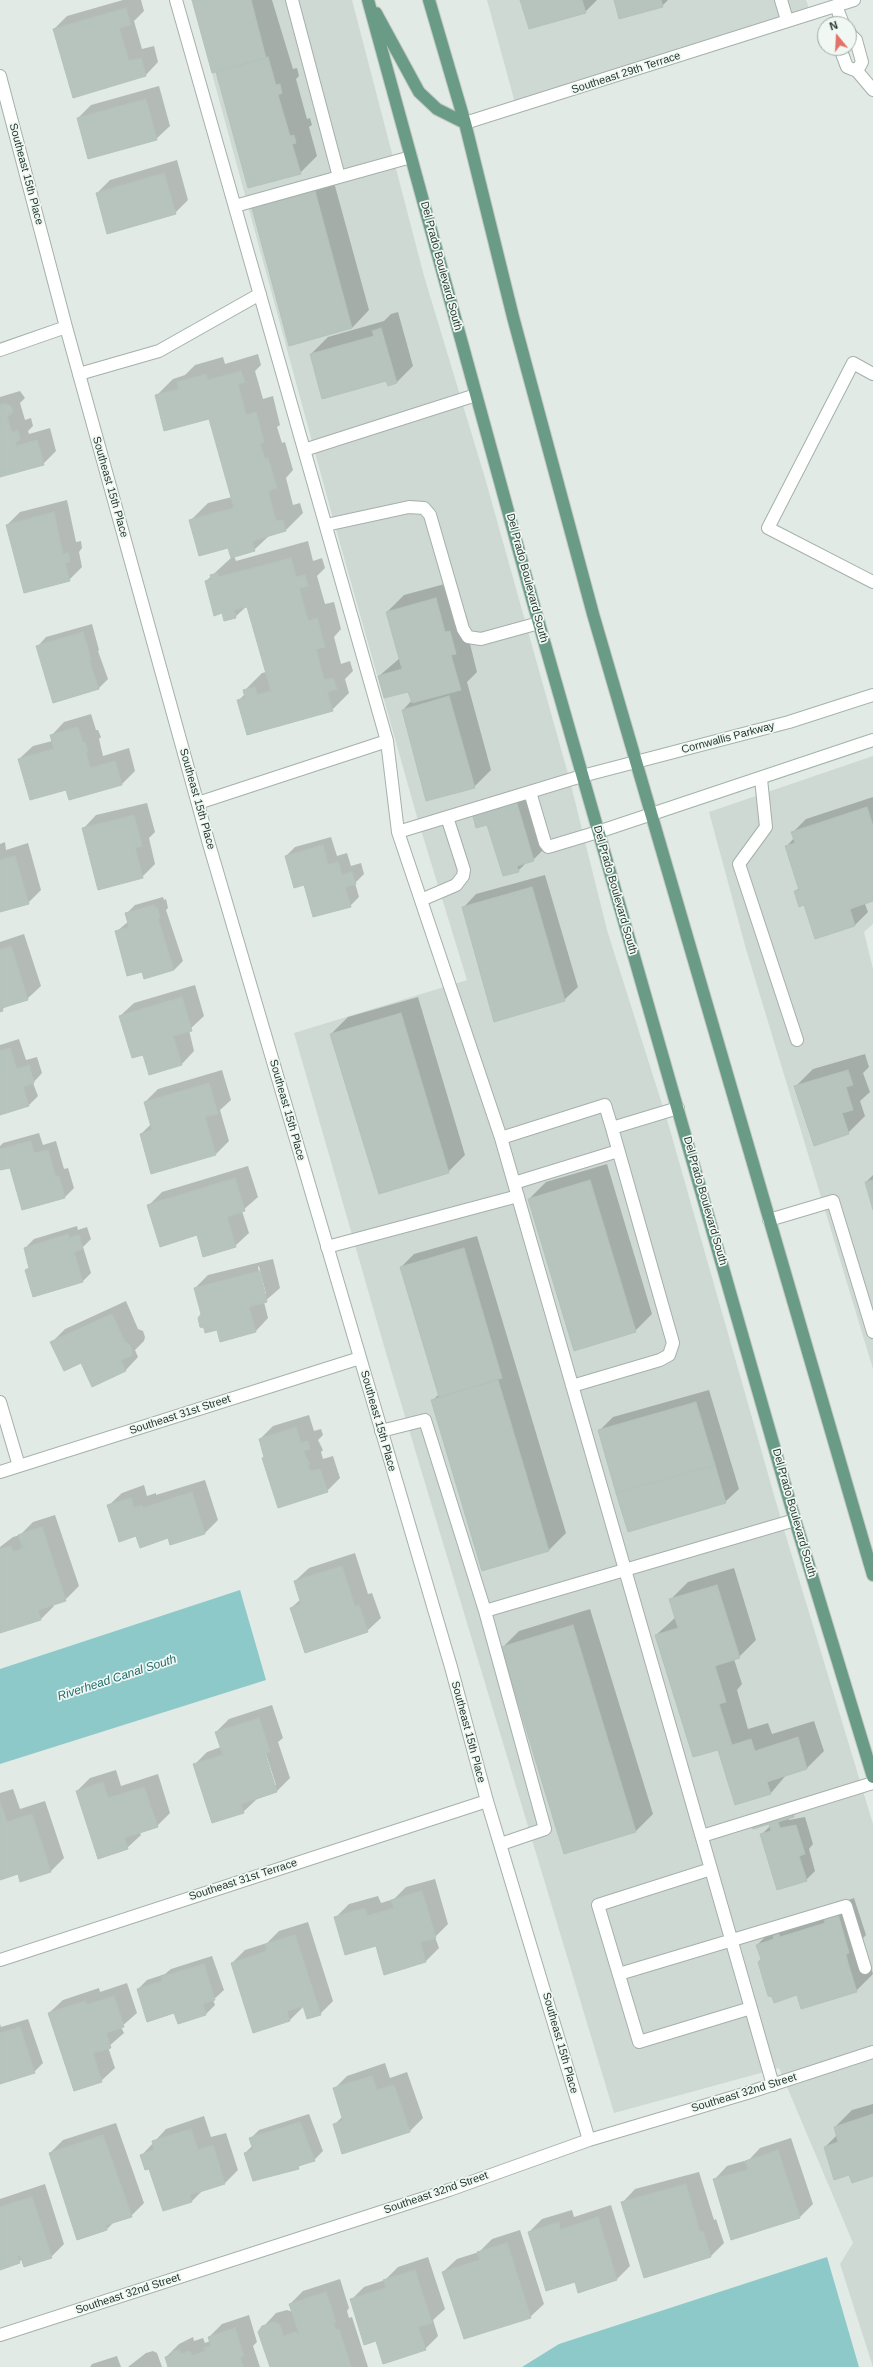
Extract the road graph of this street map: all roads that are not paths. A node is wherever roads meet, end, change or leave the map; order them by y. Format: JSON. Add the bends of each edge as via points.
{"nodes":[{"id":1,"x":176,"y":0,"type":"edge"},
{"id":2,"x":292,"y":0,"type":"edge"},
{"id":3,"x":368,"y":0,"type":"edge"},
{"id":4,"x":429,"y":0,"type":"edge"},
{"id":5,"x":781,"y":0,"type":"edge"},
{"id":6,"x":854,"y":0,"type":"edge"},
{"id":7,"x":836,"y":6,"type":"junction"},
{"id":8,"x":840,"y":16,"type":"edge"},
{"id":9,"x":787,"y":20,"type":"junction"},
{"id":10,"x":857,"y":44,"type":"edge"},
{"id":11,"x":843,"y":56,"type":"edge"},
{"id":12,"x":857,"y":71,"type":"junction"},
{"id":13,"x":0,"y":76,"type":"edge"},
{"id":14,"x":871,"y":83,"type":"edge"},
{"id":15,"x":465,"y":123,"type":"junction"},
{"id":16,"x":411,"y":157,"type":"junction"},
{"id":17,"x":340,"y":177,"type":"junction"},
{"id":18,"x":235,"y":206,"type":"junction"},
{"id":19,"x":260,"y":294,"type":"junction"},
{"id":20,"x":66,"y":327,"type":"junction"},
{"id":21,"x":0,"y":350,"type":"edge"},
{"id":22,"x":79,"y":374,"type":"junction"},
{"id":23,"x":873,"y":374,"type":"edge"},
{"id":24,"x":476,"y":395,"type":"junction"},
{"id":25,"x":304,"y":450,"type":"junction"},
{"id":26,"x":326,"y":525,"type":"junction"},
{"id":27,"x":873,"y":582,"type":"edge"},
{"id":28,"x":539,"y":623,"type":"junction"},
{"id":29,"x":873,"y":695,"type":"edge"},
{"id":30,"x":387,"y":740,"type":"junction"},
{"id":31,"x":873,"y":740,"type":"edge"},
{"id":32,"x":636,"y":762,"type":"junction"},
{"id":33,"x":582,"y":776,"type":"junction"},
{"id":34,"x":761,"y":779,"type":"junction"},
{"id":35,"x":530,"y":792,"type":"junction"},
{"id":36,"x":198,"y":803,"type":"junction"},
{"id":37,"x":652,"y":815,"type":"junction"},
{"id":38,"x":447,"y":817,"type":"junction"},
{"id":39,"x":398,"y":832,"type":"junction"},
{"id":40,"x":598,"y":832,"type":"junction"},
{"id":41,"x":421,"y":900,"type":"junction"},
{"id":42,"x":797,"y":1040,"type":"dead end"},
{"id":43,"x":678,"y":1108,"type":"junction"},
{"id":44,"x":612,"y":1128,"type":"junction"},
{"id":45,"x":501,"y":1138,"type":"junction"},
{"id":46,"x":618,"y":1151,"type":"junction"},
{"id":47,"x":514,"y":1183,"type":"junction"},
{"id":48,"x":518,"y":1196,"type":"junction"},
{"id":49,"x":769,"y":1220,"type":"junction"},
{"id":50,"x":327,"y":1247,"type":"junction"},
{"id":51,"x":873,"y":1332,"type":"edge"},
{"id":52,"x":360,"y":1358,"type":"junction"},
{"id":53,"x":572,"y":1386,"type":"junction"},
{"id":54,"x":0,"y":1402,"type":"edge"},
{"id":55,"x":381,"y":1430,"type":"junction"},
{"id":56,"x":19,"y":1466,"type":"junction"},
{"id":57,"x":0,"y":1472,"type":"edge"},
{"id":58,"x":795,"y":1520,"type":"junction"},
{"id":59,"x":625,"y":1569,"type":"junction"},
{"id":60,"x":872,"y":1571,"type":"edge"},
{"id":61,"x":485,"y":1612,"type":"junction"},
{"id":62,"x":873,"y":1777,"type":"edge"},
{"id":63,"x":873,"y":1783,"type":"edge"},
{"id":64,"x":487,"y":1801,"type":"junction"},
{"id":65,"x":702,"y":1836,"type":"junction"},
{"id":66,"x":501,"y":1844,"type":"junction"},
{"id":67,"x":711,"y":1869,"type":"junction"},
{"id":68,"x":733,"y":1941,"type":"junction"},
{"id":69,"x":0,"y":1960,"type":"edge"},
{"id":70,"x":865,"y":1968,"type":"dead end"},
{"id":71,"x":619,"y":1974,"type":"junction"},
{"id":72,"x":751,"y":2008,"type":"junction"},
{"id":73,"x":873,"y":2052,"type":"edge"},
{"id":74,"x":773,"y":2085,"type":"junction"},
{"id":75,"x":589,"y":2140,"type":"junction"},
{"id":76,"x":0,"y":2336,"type":"edge"}],
"edges":[{"from":1,"to":18,"type":"street"},
{"from":2,"to":17,"type":"street"},
{"from":3,"to":15,"type":"main road","via":[[419,92],[437,109]]},
{"from":3,"to":16,"type":"main road","name":"Del Prado Boulevard South"},
{"from":4,"to":15,"type":"main road"},
{"from":5,"to":9,"type":"street"},
{"from":6,"to":7,"type":"street","name":"Southeast 29th Terrace"},
{"from":7,"to":8,"type":"street"},
{"from":7,"to":9,"type":"street","name":"Southeast 29th Terrace"},
{"from":9,"to":15,"type":"street","name":"Southeast 29th Terrace"},
{"from":10,"to":12,"type":"street","via":[[862,62]]},
{"from":11,"to":12,"type":"street","via":[[847,67]]},
{"from":12,"to":14,"type":"street"},
{"from":13,"to":20,"type":"street","name":"Southeast 15th Place"},
{"from":15,"to":32,"type":"main road","via":[[513,317],[593,614]]},
{"from":16,"to":17,"type":"street"},
{"from":16,"to":24,"type":"main road","name":"Del Prado Boulevard South"},
{"from":17,"to":18,"type":"street"},
{"from":18,"to":19,"type":"street"},
{"from":19,"to":22,"type":"street","via":[[159,351]]},
{"from":19,"to":25,"type":"street"},
{"from":20,"to":21,"type":"street"},
{"from":20,"to":22,"type":"street","name":"Southeast 15th Place"},
{"from":22,"to":36,"type":"street","name":"Southeast 15th Place"},
{"from":23,"to":27,"type":"street","via":[[853,364],[768,528]]},
{"from":24,"to":25,"type":"street"},
{"from":24,"to":28,"type":"main road","name":"Del Prado Boulevard South"},
{"from":25,"to":26,"type":"street"},
{"from":26,"to":28,"type":"street","via":[[409,507],[424,508],[430,516],[463,629],[468,637],[482,639]]},
{"from":26,"to":30,"type":"street"},
{"from":28,"to":33,"type":"main road","name":"Del Prado Boulevard South"},
{"from":29,"to":32,"type":"street","name":"Cornwallis Parkway","via":[[789,722]]},
{"from":30,"to":36,"type":"street"},
{"from":30,"to":39,"type":"street"},
{"from":31,"to":34,"type":"street"},
{"from":32,"to":33,"type":"street","name":"Cornwallis Parkway"},
{"from":32,"to":37,"type":"main road"},
{"from":33,"to":35,"type":"street","name":"Cornwallis Parkway"},
{"from":33,"to":40,"type":"main road","name":"Del Prado Boulevard South"},
{"from":34,"to":37,"type":"street"},
{"from":34,"to":42,"type":"street","via":[[766,827],[739,864]]},
{"from":35,"to":38,"type":"street","name":"Cornwallis Parkway"},
{"from":35,"to":40,"type":"street","via":[[548,847]]},
{"from":36,"to":50,"type":"street","name":"Southeast 15th Place"},
{"from":37,"to":40,"type":"street"},
{"from":37,"to":49,"type":"main road"},
{"from":38,"to":39,"type":"street","name":"Cornwallis Parkway"},
{"from":38,"to":41,"type":"street","via":[[464,870],[463,876],[456,885]]},
{"from":39,"to":41,"type":"street"},
{"from":40,"to":43,"type":"main road","name":"Del Prado Boulevard South"},
{"from":41,"to":45,"type":"street"},
{"from":43,"to":44,"type":"street"},
{"from":43,"to":58,"type":"main road","name":"Del Prado Boulevard South"},
{"from":44,"to":45,"type":"street","via":[[606,1105]]},
{"from":44,"to":46,"type":"street"},
{"from":45,"to":47,"type":"street"},
{"from":46,"to":47,"type":"street"},
{"from":46,"to":53,"type":"street","via":[[673,1344],[669,1355],[660,1360]]},
{"from":47,"to":48,"type":"street"},
{"from":48,"to":50,"type":"street"},
{"from":48,"to":53,"type":"street"},
{"from":49,"to":51,"type":"street","via":[[833,1201]]},
{"from":49,"to":60,"type":"main road"},
{"from":50,"to":52,"type":"street","name":"Southeast 15th Place"},
{"from":52,"to":55,"type":"street","name":"Southeast 15th Place"},
{"from":52,"to":56,"type":"street","name":"Southeast 31st Street"},
{"from":53,"to":59,"type":"street"},
{"from":54,"to":56,"type":"street"},
{"from":55,"to":61,"type":"street","via":[[425,1420]]},
{"from":55,"to":64,"type":"street","name":"Southeast 15th Place"},
{"from":56,"to":57,"type":"street","name":"Southeast 31st Street"},
{"from":58,"to":59,"type":"street"},
{"from":58,"to":62,"type":"main road","name":"Del Prado Boulevard South"},
{"from":59,"to":61,"type":"street"},
{"from":59,"to":65,"type":"street"},
{"from":61,"to":66,"type":"street","via":[[545,1829]]},
{"from":63,"to":65,"type":"street"},
{"from":64,"to":66,"type":"street","name":"Southeast 15th Place"},
{"from":64,"to":69,"type":"street","name":"Southeast 31st Terrace"},
{"from":65,"to":67,"type":"street"},
{"from":66,"to":75,"type":"street","name":"Southeast 15th Place"},
{"from":67,"to":68,"type":"street"},
{"from":67,"to":71,"type":"street","via":[[598,1905]]},
{"from":68,"to":70,"type":"street","via":[[846,1906]]},
{"from":68,"to":71,"type":"street"},
{"from":68,"to":72,"type":"street"},
{"from":71,"to":72,"type":"street","via":[[639,2042]]},
{"from":72,"to":74,"type":"street"},
{"from":73,"to":74,"type":"street","name":"Southeast 32nd Street"},
{"from":74,"to":75,"type":"street","name":"Southeast 32nd Street"},
{"from":75,"to":76,"type":"street","name":"Southeast 32nd Street","via":[[434,2195]]}]}
